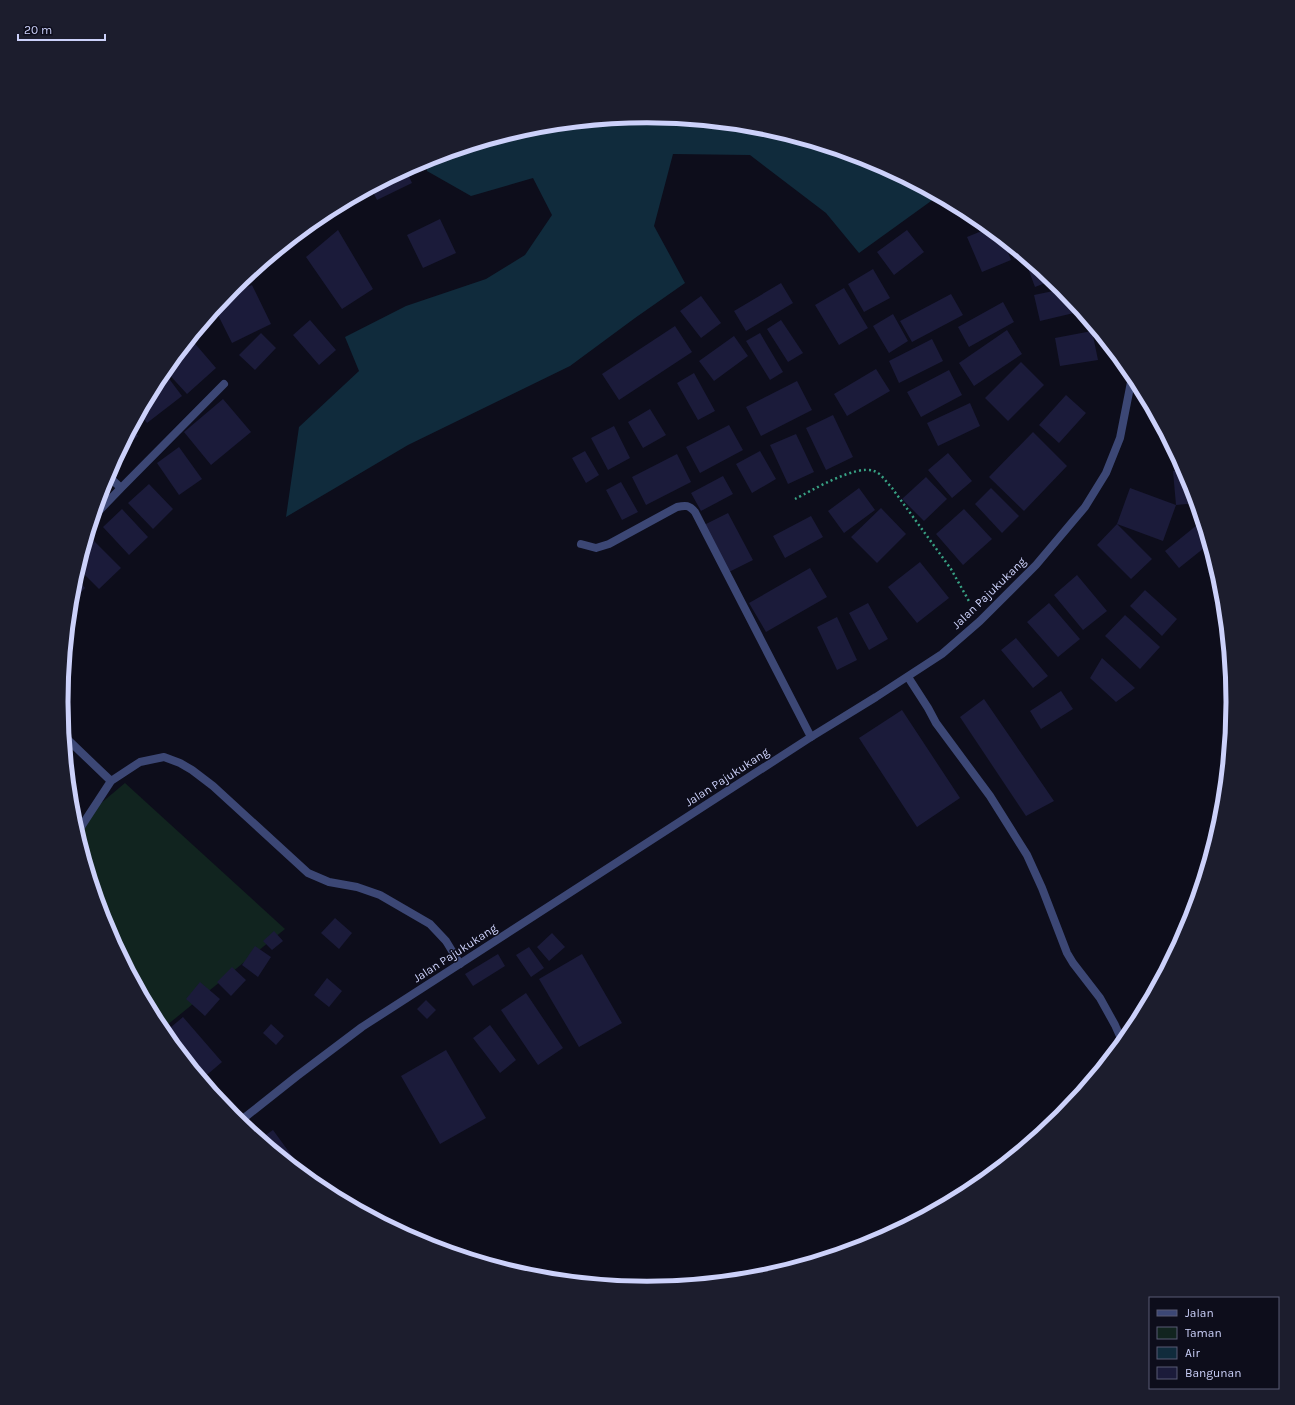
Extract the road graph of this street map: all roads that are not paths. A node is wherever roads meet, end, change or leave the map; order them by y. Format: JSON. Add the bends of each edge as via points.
{"nodes":[{"id":1,"x":224,"y":384,"type":"dead end"},
{"id":2,"x":1131,"y":384,"type":"edge"},
{"id":3,"x":112,"y":480,"type":"edge"},
{"id":4,"x":121,"y":488,"type":"junction"},
{"id":5,"x":102,"y":508,"type":"edge"},
{"id":6,"x":581,"y":544,"type":"dead end"},
{"id":7,"x":908,"y":677,"type":"junction"},
{"id":8,"x":811,"y":737,"type":"junction"},
{"id":9,"x":69,"y":741,"type":"edge"},
{"id":10,"x":112,"y":781,"type":"junction"},
{"id":11,"x":82,"y":826,"type":"edge"},
{"id":12,"x":460,"y":964,"type":"junction"},
{"id":13,"x":1120,"y":1037,"type":"edge"},
{"id":14,"x":244,"y":1118,"type":"edge"}],
"edges":[{"from":1,"to":4,"type":"street"},
{"from":2,"to":7,"type":"street","name":"Jalan Pajukukang","via":[[1120,438],[1106,473],[1085,507],[1036,565],[980,621],[942,654]]},
{"from":3,"to":4,"type":"street"},
{"from":4,"to":5,"type":"street"},
{"from":6,"to":8,"type":"street","via":[[596,548],[603,546],[677,507],[691,507]]},
{"from":7,"to":8,"type":"street","name":"Jalan Pajukukang"},
{"from":7,"to":13,"type":"street","via":[[936,723],[990,796],[1027,855],[1067,953],[1100,998]]},
{"from":8,"to":12,"type":"street","name":"Jalan Pajukukang"},
{"from":9,"to":10,"type":"street"},
{"from":10,"to":11,"type":"street"},
{"from":10,"to":12,"type":"street","via":[[140,762],[164,757],[180,763],[218,791],[308,873],[329,882],[357,886],[380,895],[430,924],[446,941]]},
{"from":12,"to":14,"type":"street","name":"Jalan Pajukukang","via":[[344,1040]]}]}
